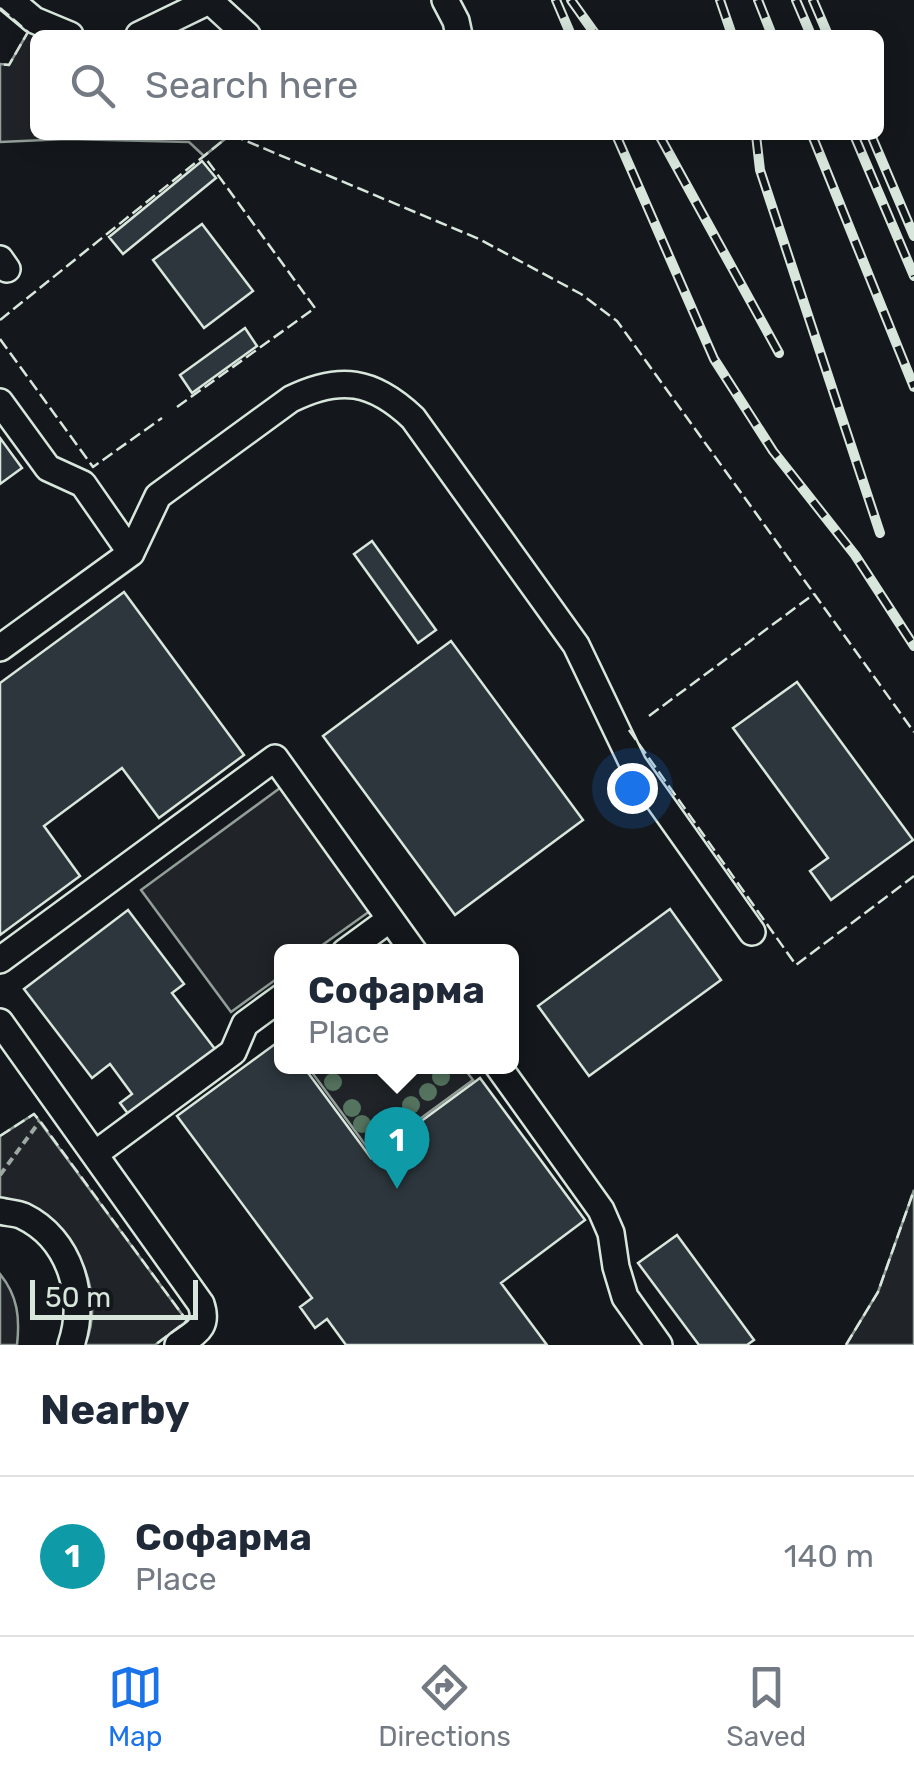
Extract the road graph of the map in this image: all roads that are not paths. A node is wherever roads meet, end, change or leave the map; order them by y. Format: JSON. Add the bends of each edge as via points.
{"nodes":[{"id":1,"x":10,"y":0,"type":"edge"},
{"id":2,"x":210,"y":0,"type":"edge"},
{"id":3,"x":445,"y":0,"type":"edge"},
{"id":4,"x":58,"y":30,"type":"edge"},
{"id":5,"x":149,"y":30,"type":"edge"},
{"id":6,"x":243,"y":30,"type":"edge"},
{"id":7,"x":458,"y":30,"type":"edge"},
{"id":8,"x":0,"y":402,"type":"edge"},
{"id":9,"x":132,"y":553,"type":"junction"},
{"id":10,"x":0,"y":648,"type":"edge"},
{"id":11,"x":390,"y":919,"type":"junction"},
{"id":12,"x":752,"y":932,"type":"dead end"},
{"id":13,"x":356,"y":944,"type":"edge"},
{"id":14,"x":408,"y":944,"type":"edge"},
{"id":15,"x":0,"y":960,"type":"edge"},
{"id":16,"x":274,"y":1003,"type":"edge"},
{"id":17,"x":0,"y":1022,"type":"edge"},
{"id":18,"x":504,"y":1074,"type":"edge"},
{"id":19,"x":96,"y":1154,"type":"junction"},
{"id":20,"x":0,"y":1211,"type":"edge"},
{"id":21,"x":71,"y":1345,"type":"edge"},
{"id":22,"x":178,"y":1345,"type":"edge"},
{"id":23,"x":659,"y":1345,"type":"edge"}],
"edges":[{"from":1,"to":4,"type":"lane"},
{"from":2,"to":5,"type":"lane"},
{"from":2,"to":6,"type":"lane"},
{"from":3,"to":7,"type":"lane"},
{"from":8,"to":9,"type":"lane","via":[[48,468],[83,484]]},
{"from":9,"to":10,"type":"lane"},
{"from":9,"to":12,"type":"lane","via":[[158,496],[292,399],[342,383],[394,400],[576,646],[632,764]]},
{"from":11,"to":13,"type":"lane"},
{"from":11,"to":14,"type":"lane"},
{"from":11,"to":15,"type":"lane","via":[[275,758]]},
{"from":16,"to":19,"type":"lane","via":[[245,1024],[233,1052]]},
{"from":17,"to":19,"type":"lane"},
{"from":18,"to":23,"type":"lane","via":[[600,1210],[626,1296]]},
{"from":19,"to":22,"type":"lane","via":[[201,1304],[201,1328]]},
{"from":20,"to":21,"type":"lane","via":[[22,1215],[67,1259],[77,1292]]}]}
